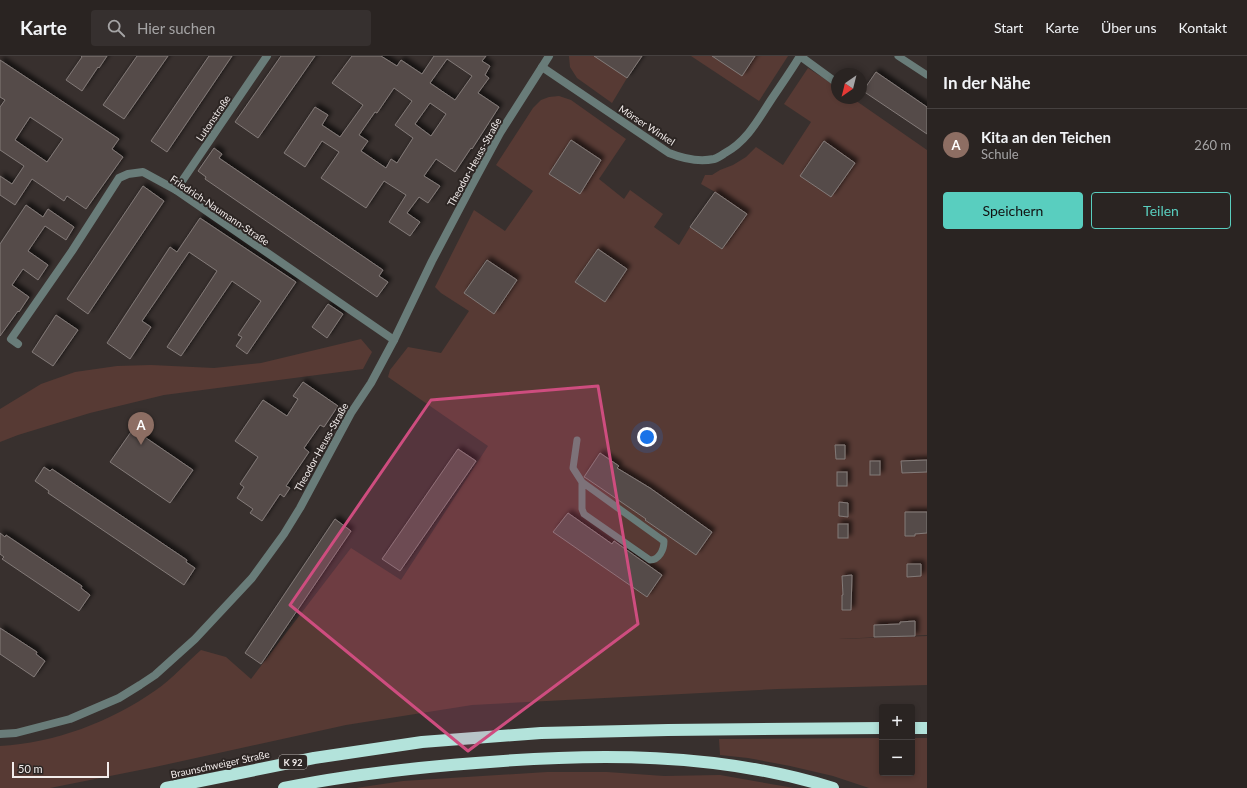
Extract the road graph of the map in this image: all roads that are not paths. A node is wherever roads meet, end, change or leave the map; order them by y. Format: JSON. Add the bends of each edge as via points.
{"nodes":[{"id":1,"x":267,"y":56,"type":"edge"},
{"id":2,"x":550,"y":56,"type":"edge"},
{"id":3,"x":800,"y":56,"type":"edge"},
{"id":4,"x":898,"y":56,"type":"edge"},
{"id":5,"x":542,"y":67,"type":"junction"},
{"id":6,"x":927,"y":75,"type":"edge"},
{"id":7,"x":831,"y":79,"type":"edge"},
{"id":8,"x":176,"y":190,"type":"junction"},
{"id":9,"x":394,"y":340,"type":"junction"},
{"id":10,"x":18,"y":344,"type":"dead end"},
{"id":11,"x":577,"y":440,"type":"dead end"},
{"id":12,"x":582,"y":482,"type":"junction"},
{"id":13,"x":879,"y":728,"type":"edge"},
{"id":14,"x":915,"y":728,"type":"edge"},
{"id":15,"x":927,"y":728,"type":"edge"},
{"id":16,"x":0,"y":734,"type":"edge"},
{"id":17,"x":166,"y":788,"type":"edge"},
{"id":18,"x":284,"y":788,"type":"edge"},
{"id":19,"x":833,"y":788,"type":"edge"}],
"edges":[{"from":1,"to":8,"type":"street","name":"Lutonstraße"},
{"from":2,"to":5,"type":"street","name":"Theodor-Heuss-Straße"},
{"from":3,"to":5,"type":"street","name":"Mörser Winkel","via":[[742,141],[716,158],[706,160],[683,158],[669,153]]},
{"from":3,"to":7,"type":"street","name":"Mörser Winkel"},
{"from":4,"to":6,"type":"lane"},
{"from":5,"to":9,"type":"street","name":"Theodor-Heuss-Straße","via":[[500,134],[471,187]]},
{"from":8,"to":9,"type":"street","name":"Friedrich-Naumann-Straße"},
{"from":8,"to":10,"type":"street","name":"Friedrich-Naumann-Straße","via":[[143,172],[119,178],[11,339]]},
{"from":9,"to":16,"type":"street","name":"Theodor-Heuss-Straße","via":[[284,534],[252,578],[203,631],[155,675],[119,698],[70,719],[16,733]]},
{"from":11,"to":12,"type":"lane","via":[[573,468]]},
{"from":12,"to":12,"type":"lane","via":[[664,541],[659,557],[650,560],[584,514]]},
{"from":13,"to":17,"type":"highway","name":"Braunschweiger Straße","number":"K 92","via":[[541,733],[422,742],[314,758]]},
{"from":14,"to":15,"type":"highway"},
{"from":18,"to":19,"type":"highway","number":"K 92","via":[[324,780],[425,767],[591,756],[662,758],[748,768]]}]}
